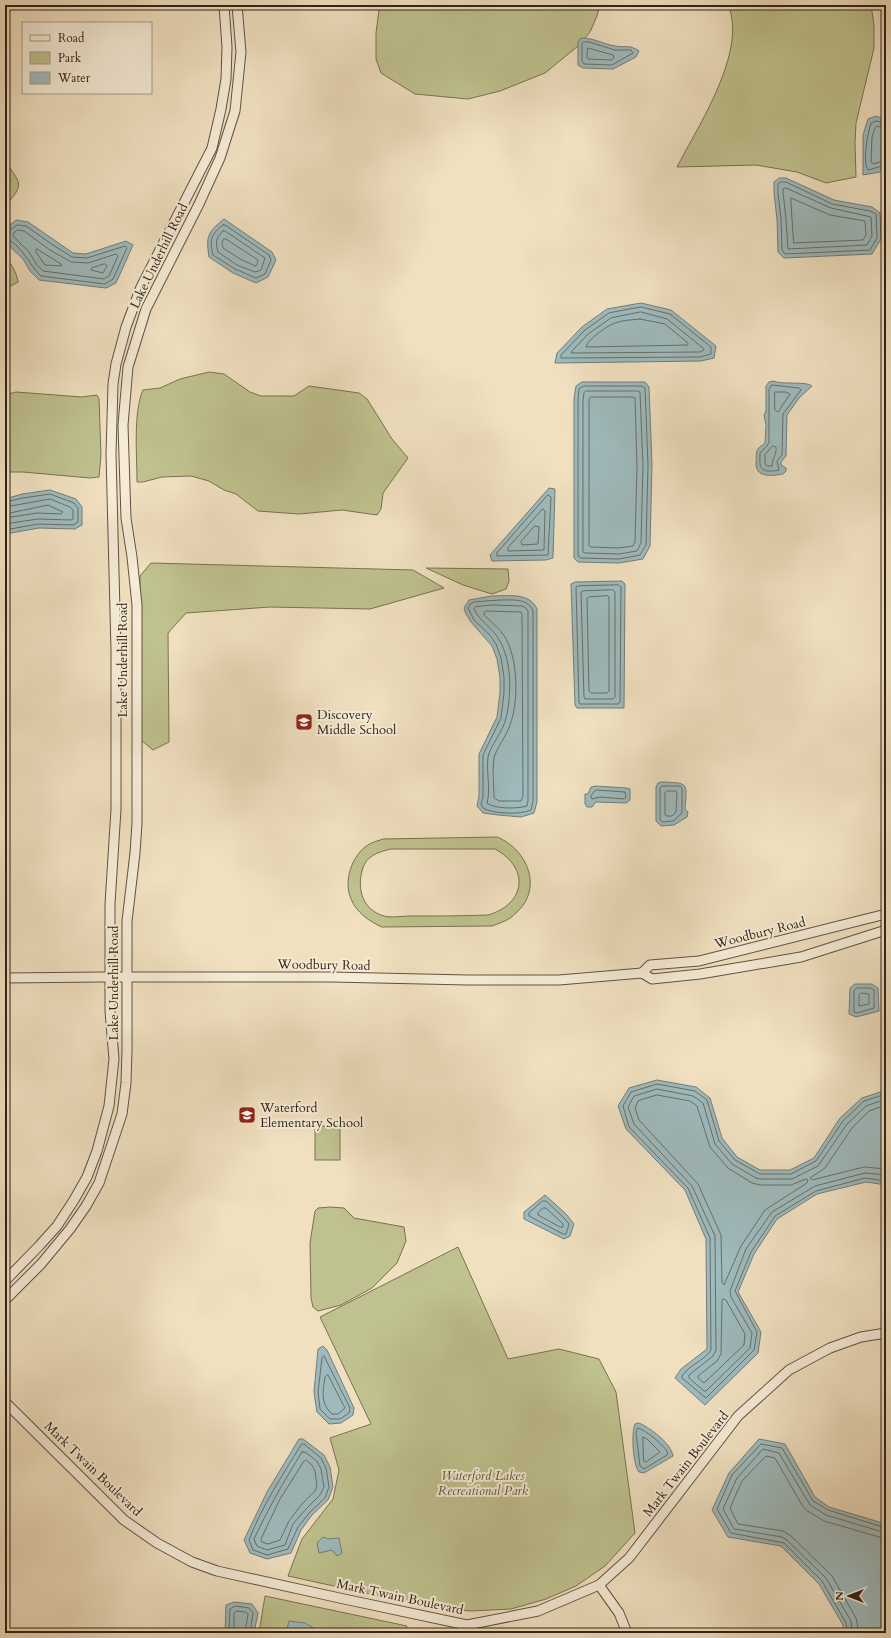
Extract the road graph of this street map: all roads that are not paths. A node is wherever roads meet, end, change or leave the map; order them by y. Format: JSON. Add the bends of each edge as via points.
{"nodes":[{"id":1,"x":224,"y":5,"type":"edge"},
{"id":2,"x":237,"y":5,"type":"edge"},
{"id":3,"x":886,"y":914,"type":"edge"},
{"id":4,"x":886,"y":930,"type":"edge"},
{"id":5,"x":642,"y":973,"type":"junction"},
{"id":6,"x":110,"y":977,"type":"junction"},
{"id":7,"x":127,"y":977,"type":"junction"},
{"id":8,"x":5,"y":978,"type":"edge"},
{"id":9,"x":5,"y":1281,"type":"edge"},
{"id":10,"x":5,"y":1300,"type":"edge"},
{"id":11,"x":886,"y":1333,"type":"edge"},
{"id":12,"x":5,"y":1402,"type":"edge"},
{"id":13,"x":599,"y":1585,"type":"junction"},
{"id":14,"x":627,"y":1633,"type":"edge"}],
"edges":[{"from":1,"to":6,"type":"street","name":"Lake Underhill Road","via":[[226,79],[222,109],[212,148],[141,287],[126,327],[113,384],[111,454],[116,650],[116,809],[110,904]]},
{"from":2,"to":7,"type":"street","name":"Lake Underhill Road","via":[[241,52],[235,111],[220,158],[146,309],[128,367],[123,425],[126,518],[137,604],[137,823],[127,921]]},
{"from":3,"to":5,"type":"street","name":"Woodbury Road","via":[[699,961],[650,965]]},
{"from":4,"to":5,"type":"street","name":"Woodbury Road","via":[[801,957],[700,974],[652,979]]},
{"from":5,"to":7,"type":"street","name":"Woodbury Road","via":[[552,980]]},
{"from":6,"to":7,"type":"street","name":"Woodbury Road"},
{"from":6,"to":8,"type":"street","name":"Woodbury Road"},
{"from":6,"to":9,"type":"street","name":"Lake Underhill Road","via":[[114,1065],[109,1106],[97,1151],[87,1177],[64,1216]]},
{"from":7,"to":10,"type":"street","name":"Lake Underhill Road","via":[[126,1083],[122,1114],[104,1170],[99,1183],[70,1229]]},
{"from":11,"to":13,"type":"street","name":"Mark Twain Boulevard","via":[[861,1337],[830,1348],[789,1370],[738,1416],[629,1558]]},
{"from":12,"to":13,"type":"street","name":"Mark Twain Boulevard","via":[[124,1520],[157,1543],[192,1562],[217,1571],[467,1625],[538,1611]]},
{"from":13,"to":14,"type":"street","via":[[620,1613]]}]}
